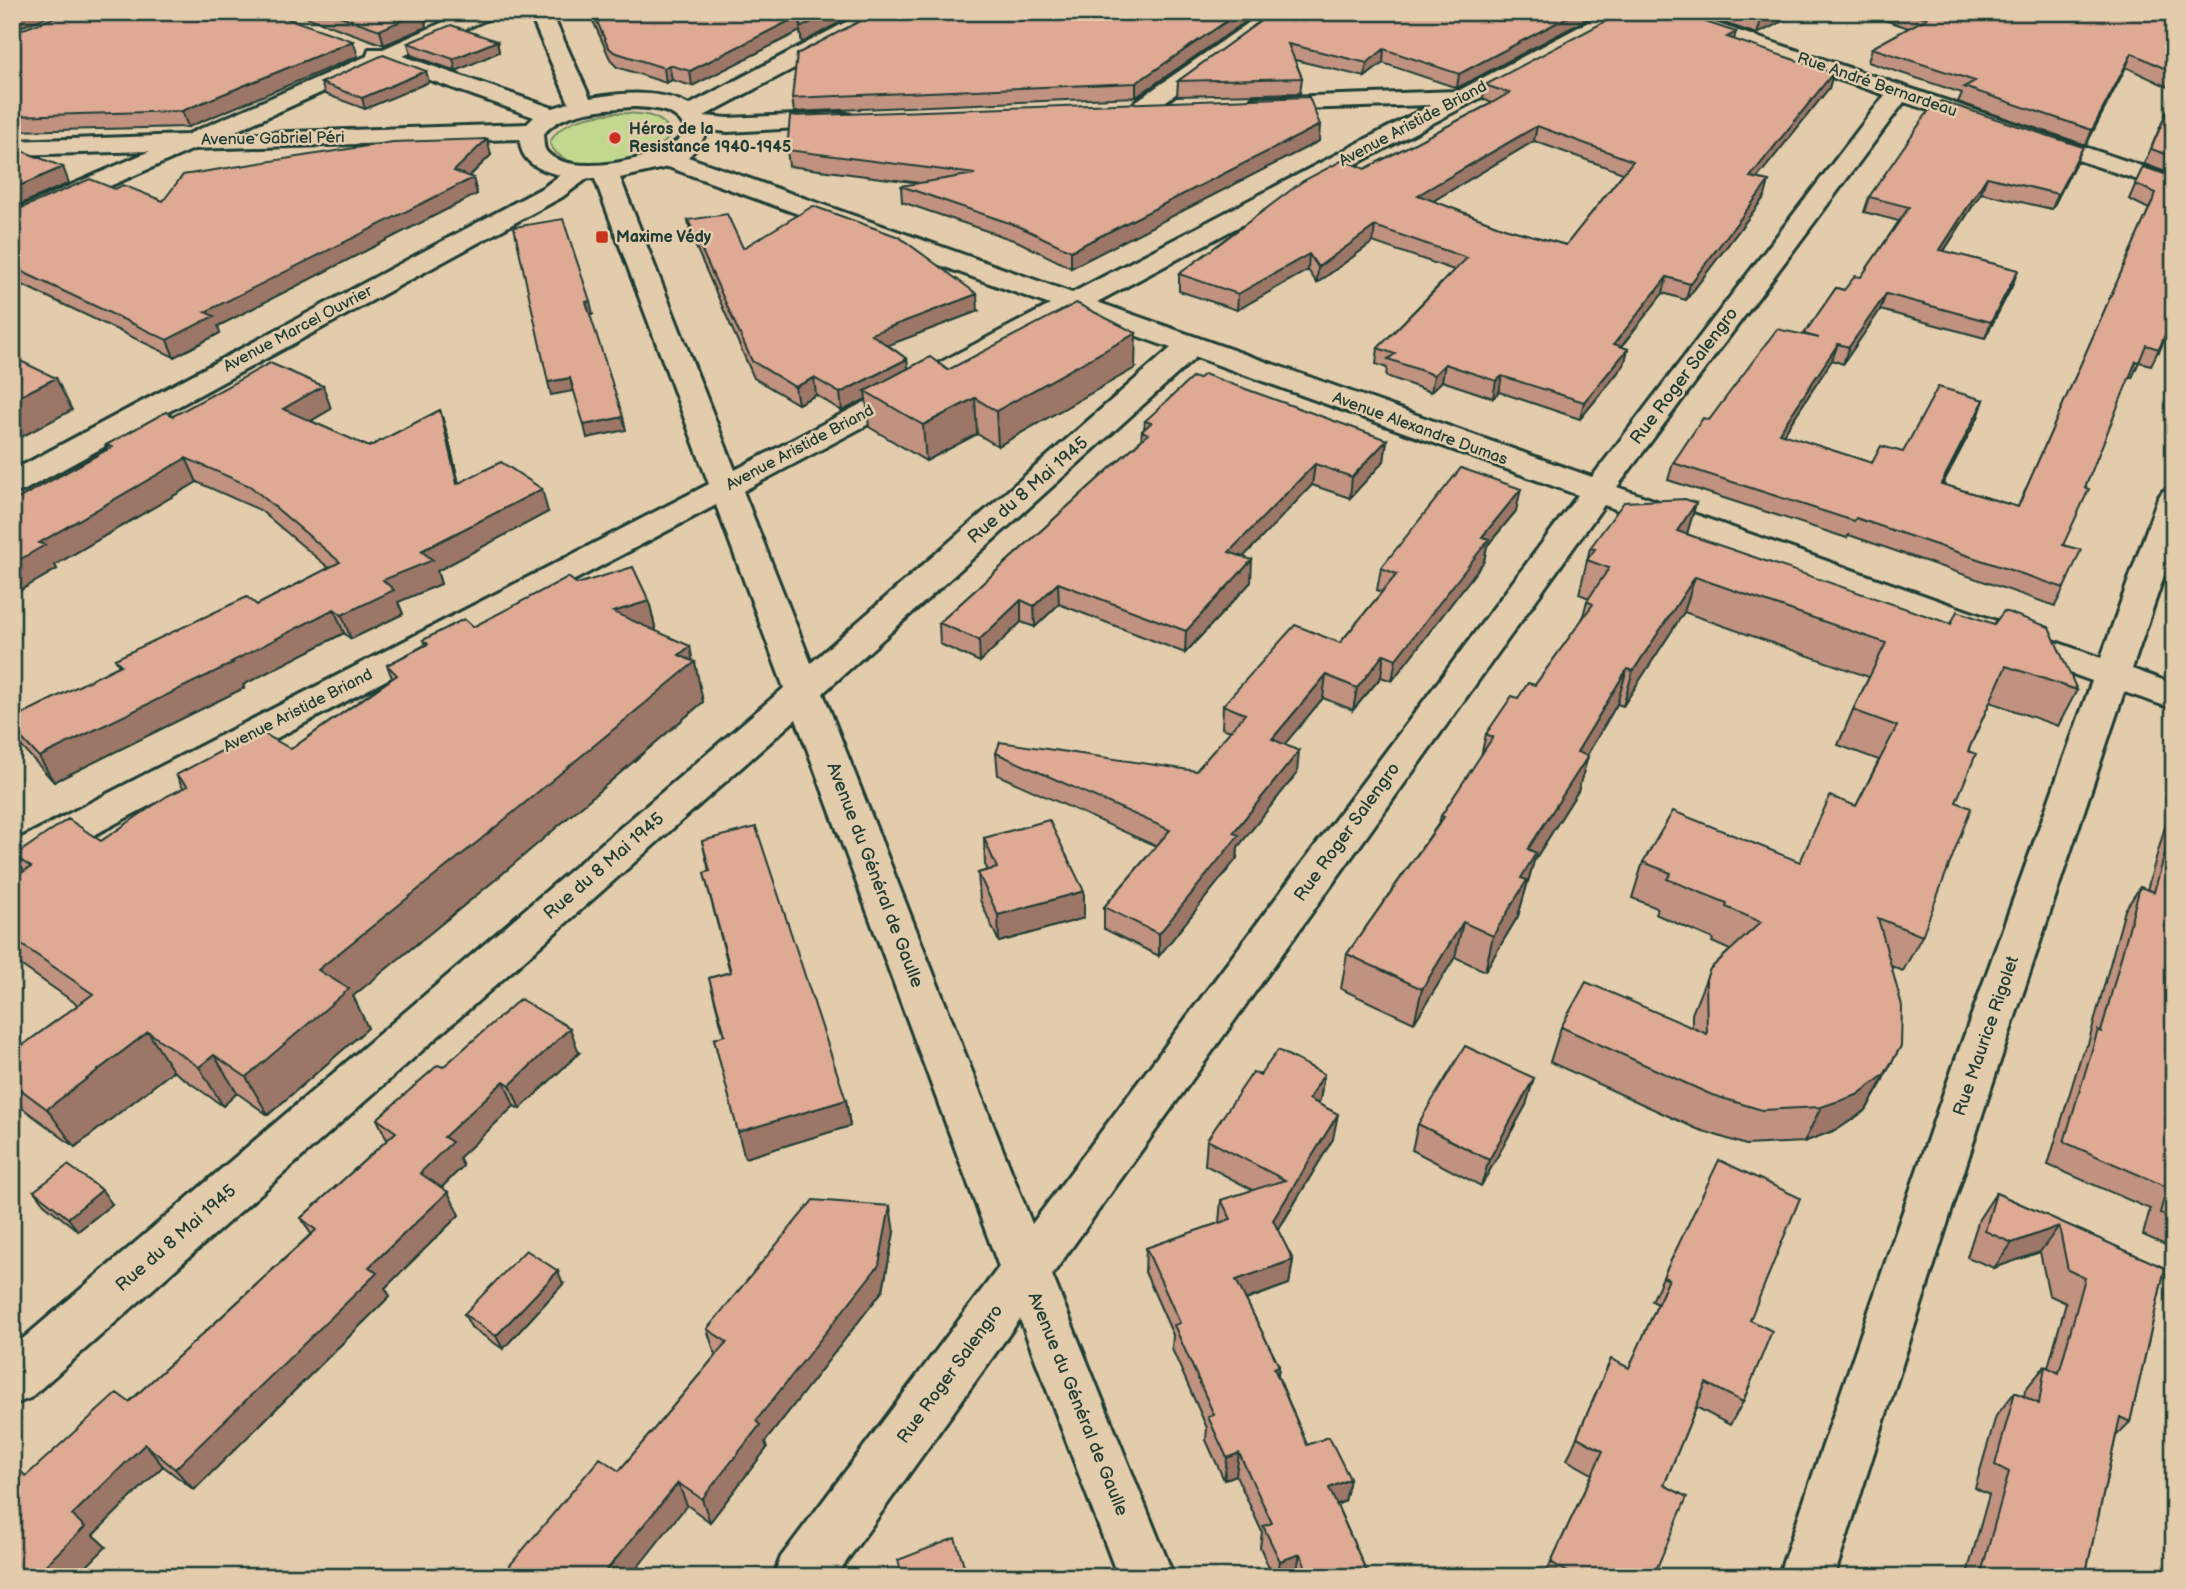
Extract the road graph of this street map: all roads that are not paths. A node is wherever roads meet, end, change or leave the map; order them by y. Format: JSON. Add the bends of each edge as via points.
{"nodes":[{"id":1,"x":484,"y":12,"type":"edge"},
{"id":2,"x":540,"y":12,"type":"edge"},
{"id":3,"x":882,"y":12,"type":"edge"},
{"id":4,"x":1278,"y":12,"type":"edge"},
{"id":5,"x":1624,"y":12,"type":"edge"},
{"id":6,"x":1660,"y":12,"type":"edge"},
{"id":7,"x":353,"y":45,"type":"edge"},
{"id":8,"x":385,"y":57,"type":"junction"},
{"id":9,"x":1899,"y":92,"type":"junction"},
{"id":10,"x":1464,"y":97,"type":"junction"},
{"id":11,"x":1240,"y":104,"type":"edge"},
{"id":12,"x":583,"y":105,"type":"junction"},
{"id":13,"x":1185,"y":106,"type":"edge"},
{"id":14,"x":1143,"y":107,"type":"junction"},
{"id":15,"x":1115,"y":108,"type":"edge"},
{"id":16,"x":692,"y":118,"type":"junction"},
{"id":17,"x":866,"y":119,"type":"edge"},
{"id":18,"x":543,"y":124,"type":"junction"},
{"id":19,"x":200,"y":140,"type":"junction"},
{"id":20,"x":12,"y":148,"type":"edge"},
{"id":21,"x":667,"y":158,"type":"junction"},
{"id":22,"x":594,"y":172,"type":"junction"},
{"id":23,"x":2174,"y":185,"type":"edge"},
{"id":24,"x":12,"y":221,"type":"edge"},
{"id":25,"x":1074,"y":303,"type":"junction"},
{"id":26,"x":1190,"y":346,"type":"junction"},
{"id":27,"x":12,"y":484,"type":"edge"},
{"id":28,"x":726,"y":487,"type":"junction"},
{"id":29,"x":1597,"y":492,"type":"junction"},
{"id":30,"x":2174,"y":498,"type":"edge"},
{"id":31,"x":2112,"y":676,"type":"junction"},
{"id":32,"x":803,"y":689,"type":"junction"},
{"id":33,"x":2174,"y":697,"type":"edge"},
{"id":34,"x":12,"y":862,"type":"edge"},
{"id":35,"x":1026,"y":1272,"type":"junction"},
{"id":36,"x":12,"y":1381,"type":"edge"},
{"id":37,"x":801,"y":1577,"type":"edge"},
{"id":38,"x":1146,"y":1577,"type":"edge"},
{"id":39,"x":1806,"y":1577,"type":"edge"}],
"edges":[{"from":1,"to":8,"type":"street"},
{"from":2,"to":12,"type":"street"},
{"from":3,"to":16,"type":"street"},
{"from":4,"to":14,"type":"street"},
{"from":5,"to":10,"type":"street","name":"Avenue Aristide Briand"},
{"from":6,"to":9,"type":"street","name":"Rue André Bernardeau"},
{"from":7,"to":8,"type":"street"},
{"from":8,"to":18,"type":"street"},
{"from":8,"to":19,"type":"street"},
{"from":9,"to":23,"type":"street","name":"Rue André Bernardeau"},
{"from":9,"to":29,"type":"street","name":"Rue Roger Salengro"},
{"from":10,"to":11,"type":"street"},
{"from":10,"to":25,"type":"street","name":"Avenue Aristide Briand"},
{"from":12,"to":16,"type":"street","name":"Avenue Gabriel Péri","via":[[656,102]]},
{"from":12,"to":18,"type":"street","name":"Avenue Gabriel Péri"},
{"from":13,"to":14,"type":"street"},
{"from":14,"to":15,"type":"street"},
{"from":16,"to":17,"type":"street","via":[[728,125]]},
{"from":16,"to":21,"type":"street","via":[[696,131],[692,141]]},
{"from":18,"to":19,"type":"street","name":"Avenue Gabriel Péri"},
{"from":18,"to":22,"type":"street","via":[[530,140],[532,151],[560,167]]},
{"from":19,"to":20,"type":"street","name":"Avenue Gabriel Péri"},
{"from":19,"to":24,"type":"street"},
{"from":21,"to":22,"type":"street"},
{"from":21,"to":25,"type":"street","name":"Avenue Alexandre Dumas"},
{"from":22,"to":27,"type":"street","name":"Avenue Marcel Ouvrier"},
{"from":22,"to":28,"type":"street","name":"Avenue du Général de Gaulle"},
{"from":25,"to":26,"type":"street","name":"Avenue Alexandre Dumas"},
{"from":25,"to":28,"type":"street","name":"Avenue Aristide Briand"},
{"from":26,"to":29,"type":"street","name":"Avenue Alexandre Dumas"},
{"from":26,"to":32,"type":"street","name":"Rue du 8 Mai 1945"},
{"from":28,"to":32,"type":"street","name":"Avenue du Général de Gaulle"},
{"from":28,"to":34,"type":"street","name":"Avenue Aristide Briand"},
{"from":29,"to":31,"type":"street","name":"Avenue Alexandre Dumas"},
{"from":29,"to":35,"type":"street","name":"Rue Roger Salengro"},
{"from":30,"to":31,"type":"street","name":"Rue Maurice Rigolet"},
{"from":31,"to":33,"type":"street","name":"Avenue Alexandre Dumas"},
{"from":31,"to":39,"type":"street","name":"Rue Maurice Rigolet","via":[[1962,1106]]},
{"from":32,"to":35,"type":"street","name":"Avenue du Général de Gaulle"},
{"from":32,"to":36,"type":"street","name":"Rue du 8 Mai 1945"},
{"from":35,"to":37,"type":"street","name":"Rue Roger Salengro"},
{"from":35,"to":38,"type":"street","name":"Avenue du Général de Gaulle"}]}
